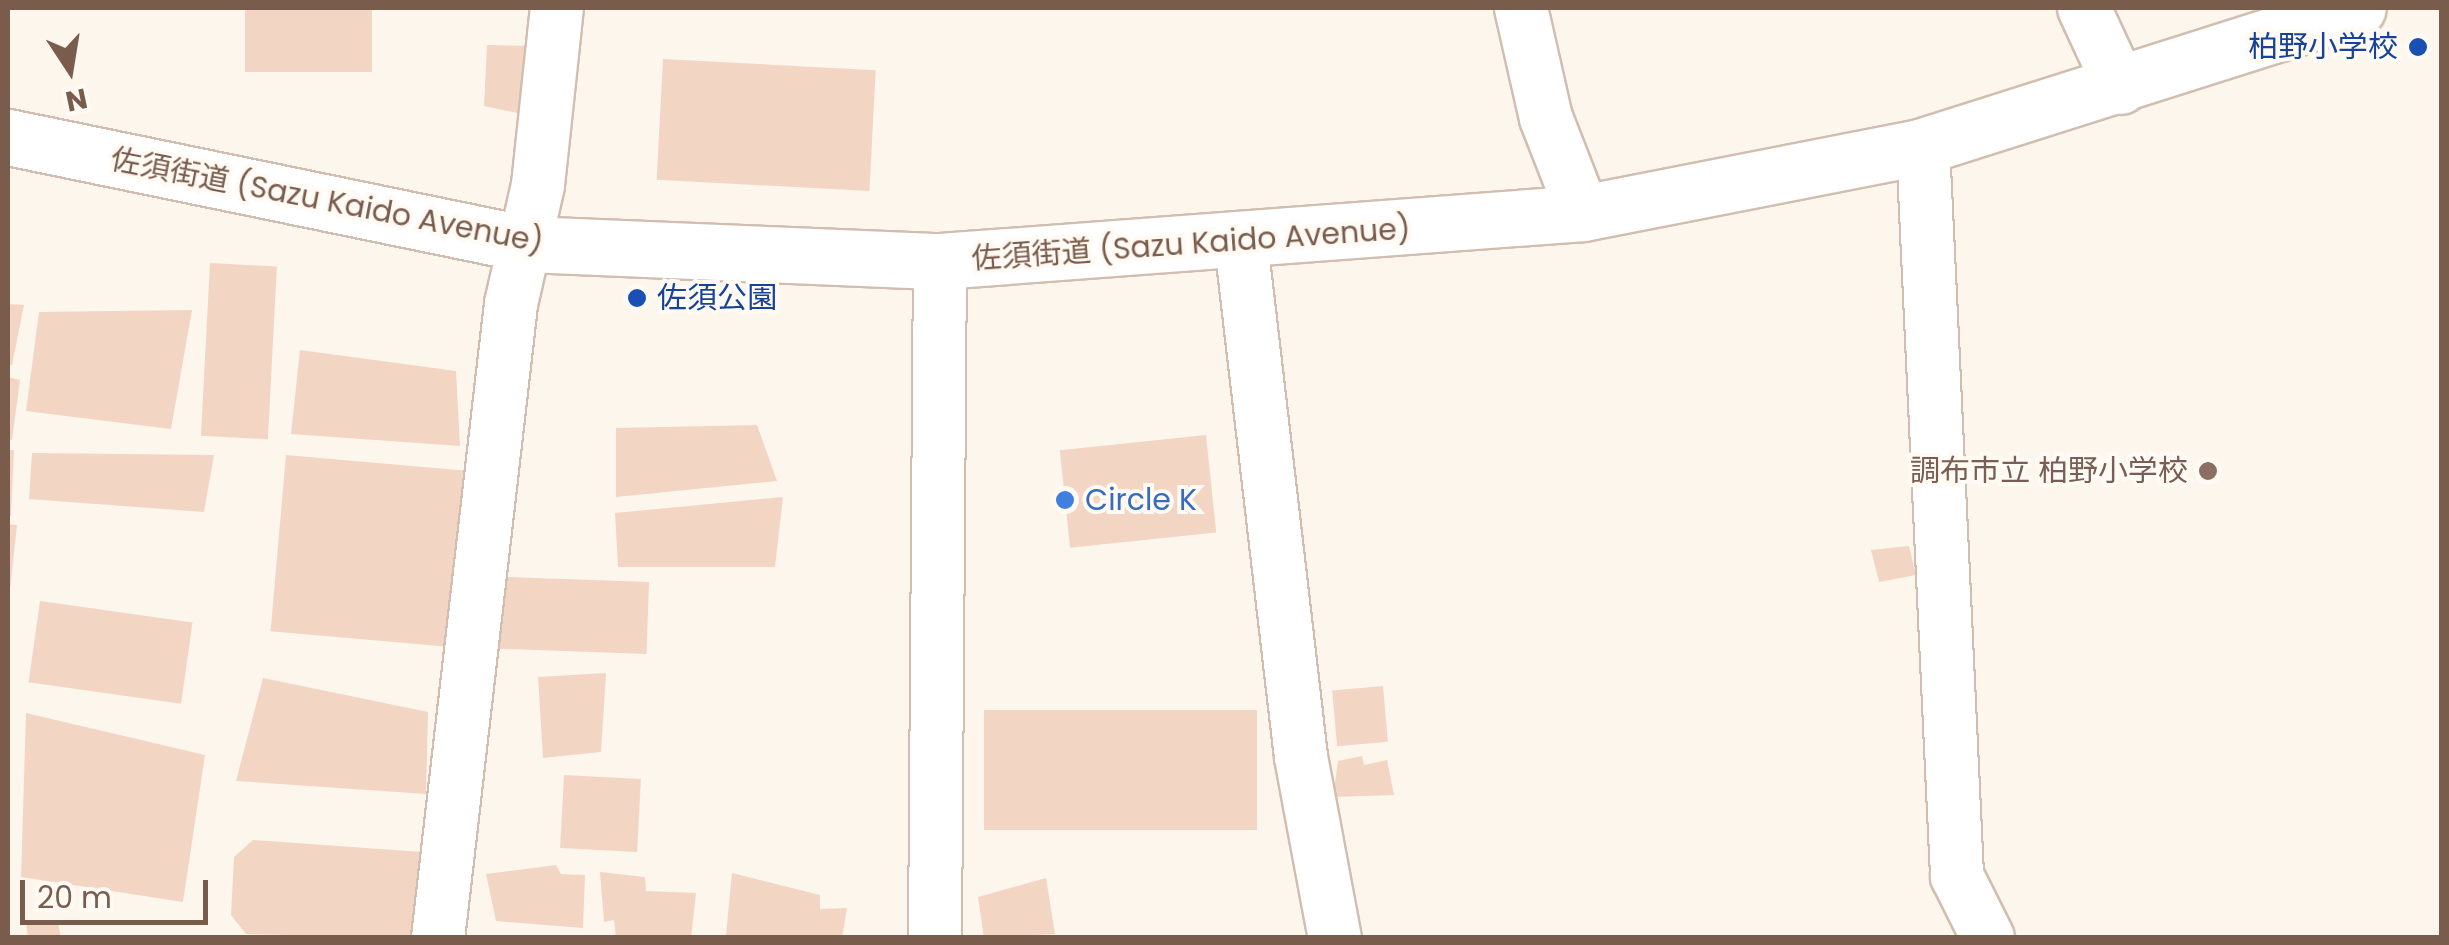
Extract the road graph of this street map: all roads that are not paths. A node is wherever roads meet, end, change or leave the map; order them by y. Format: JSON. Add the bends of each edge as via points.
{"nodes":[{"id":1,"x":557,"y":8,"type":"edge"},
{"id":2,"x":1521,"y":8,"type":"edge"},
{"id":3,"x":2084,"y":8,"type":"edge"},
{"id":4,"x":2358,"y":8,"type":"edge"},
{"id":5,"x":2121,"y":88,"type":"junction"},
{"id":6,"x":8,"y":137,"type":"edge"},
{"id":7,"x":1923,"y":146,"type":"junction"},
{"id":8,"x":1583,"y":213,"type":"junction"},
{"id":9,"x":1241,"y":243,"type":"junction"},
{"id":10,"x":527,"y":244,"type":"junction"},
{"id":11,"x":940,"y":262,"type":"junction"},
{"id":12,"x":438,"y":938,"type":"edge"},
{"id":13,"x":935,"y":938,"type":"edge"},
{"id":14,"x":1335,"y":938,"type":"edge"},
{"id":15,"x":1988,"y":938,"type":"edge"}],
"edges":[{"from":1,"to":10,"type":"street"},
{"from":2,"to":8,"type":"street","via":[[1546,118]]},
{"from":3,"to":5,"type":"street"},
{"from":4,"to":5,"type":"street","name":"佐須街道 (Sazu Kaido Avenue)"},
{"from":5,"to":7,"type":"street","name":"佐須街道 (Sazu Kaido Avenue)"},
{"from":6,"to":10,"type":"street","name":"佐須街道 (Sazu Kaido Avenue)"},
{"from":7,"to":8,"type":"street","name":"佐須街道 (Sazu Kaido Avenue)"},
{"from":7,"to":15,"type":"street","via":[[1957,876]]},
{"from":8,"to":9,"type":"street","name":"佐須街道 (Sazu Kaido Avenue)"},
{"from":9,"to":11,"type":"street","name":"佐須街道 (Sazu Kaido Avenue)"},
{"from":9,"to":14,"type":"street","via":[[1301,757]]},
{"from":10,"to":11,"type":"street","name":"佐須街道 (Sazu Kaido Avenue)"},
{"from":10,"to":12,"type":"street","via":[[512,304]]},
{"from":11,"to":13,"type":"street"}]}
